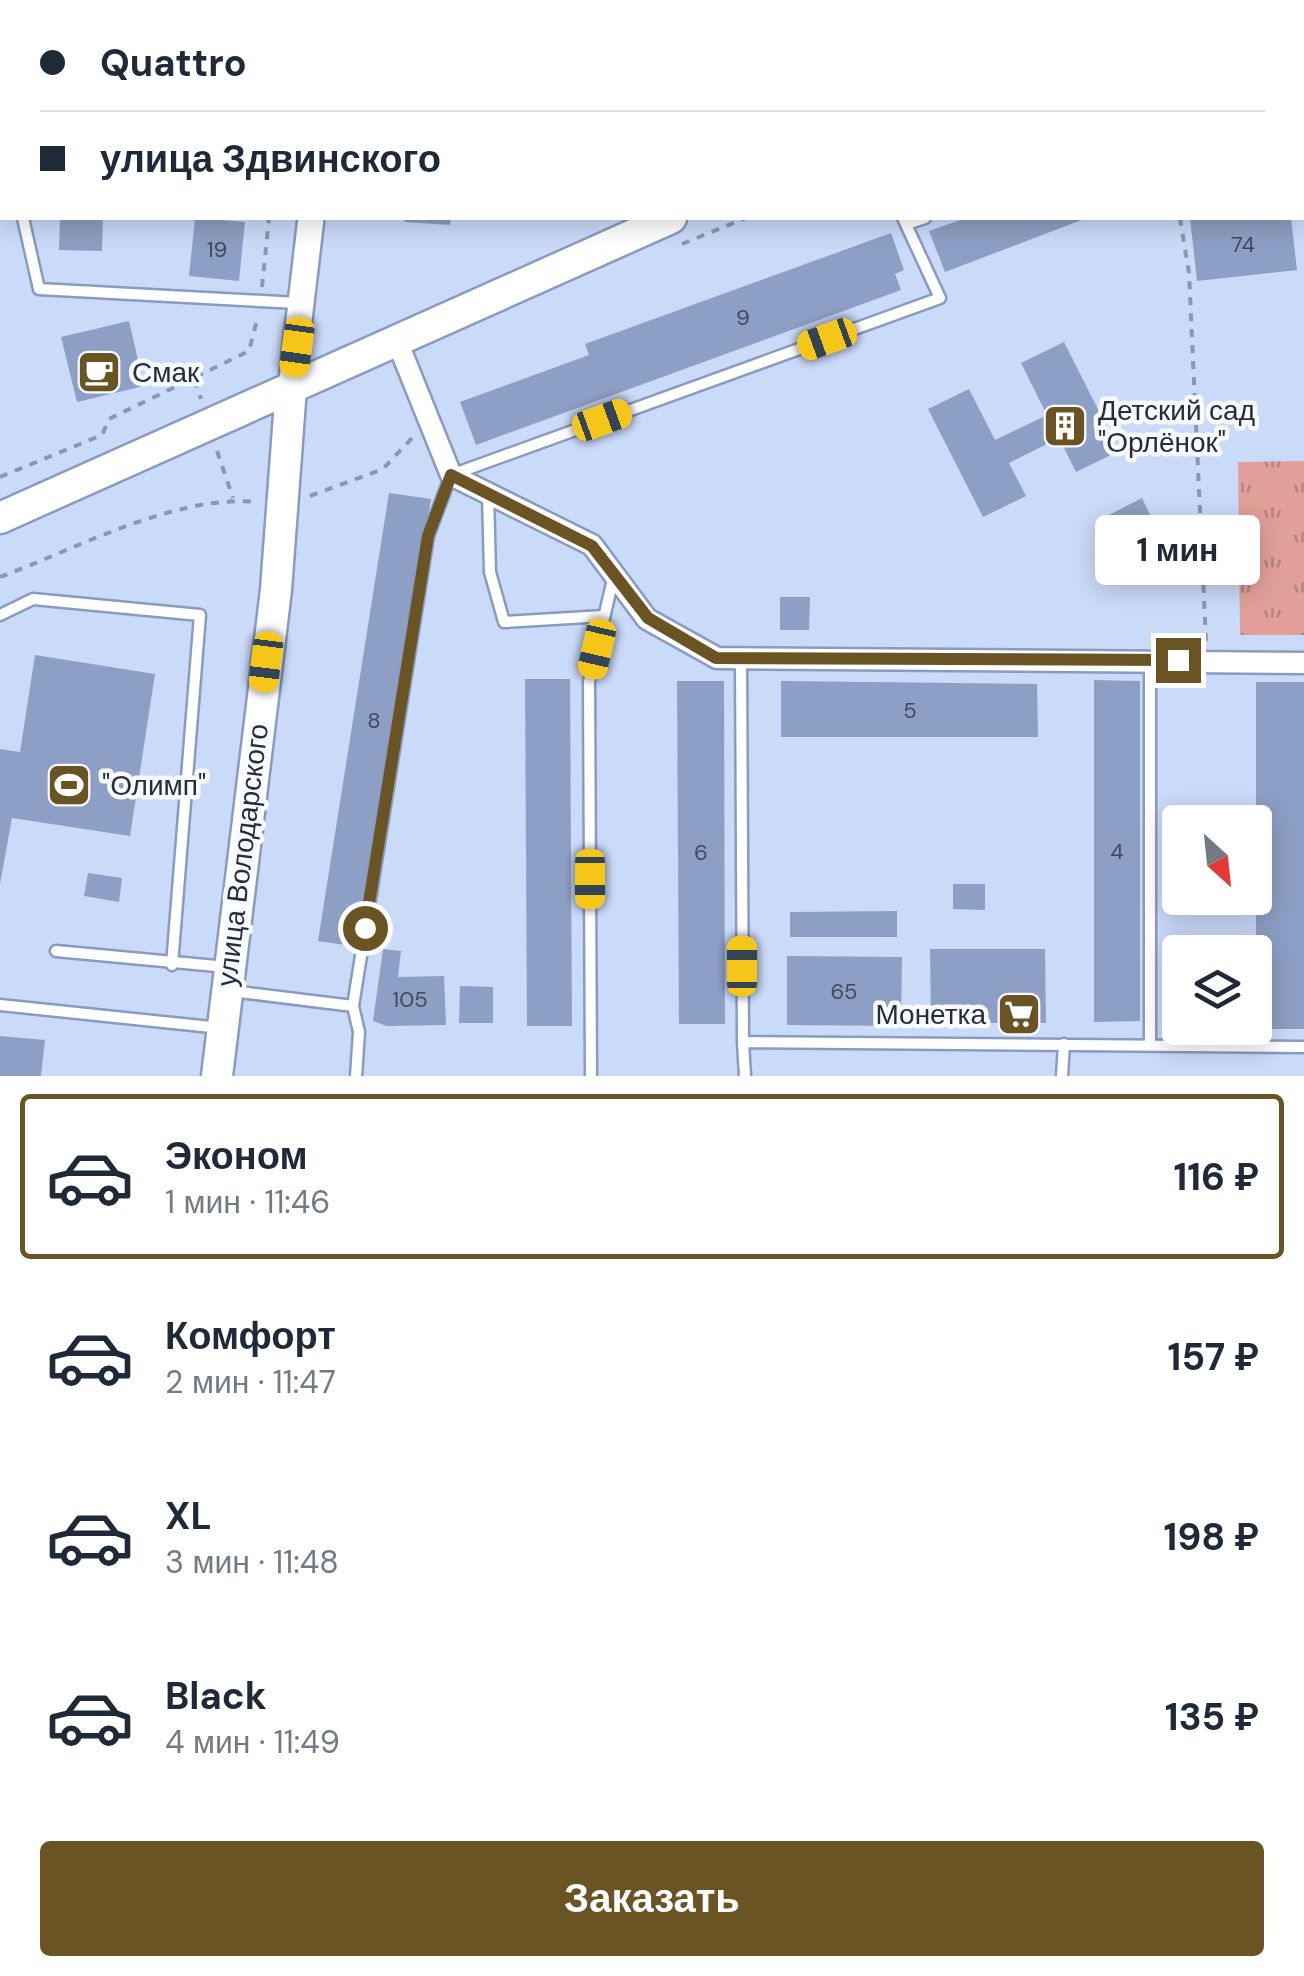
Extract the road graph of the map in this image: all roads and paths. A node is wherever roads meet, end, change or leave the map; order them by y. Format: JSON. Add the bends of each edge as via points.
{"nodes":[{"id":1,"x":24,"y":220,"type":"edge"},
{"id":2,"x":269,"y":220,"type":"edge"},
{"id":3,"x":311,"y":220,"type":"edge"},
{"id":4,"x":667,"y":220,"type":"edge"},
{"id":5,"x":905,"y":220,"type":"edge"},
{"id":6,"x":1180,"y":220,"type":"edge"},
{"id":7,"x":261,"y":302,"type":"junction"},
{"id":8,"x":304,"y":303,"type":"junction"},
{"id":9,"x":397,"y":340,"type":"junction"},
{"id":10,"x":291,"y":388,"type":"junction"},
{"id":11,"x":429,"y":420,"type":"junction"},
{"id":12,"x":451,"y":475,"type":"junction"},
{"id":13,"x":0,"y":477,"type":"edge"},
{"id":14,"x":488,"y":494,"type":"junction"},
{"id":15,"x":284,"y":504,"type":"junction"},
{"id":16,"x":0,"y":518,"type":"edge"},
{"id":17,"x":614,"y":574,"type":"junction"},
{"id":18,"x":0,"y":577,"type":"edge"},
{"id":19,"x":0,"y":615,"type":"edge"},
{"id":20,"x":604,"y":616,"type":"junction"},
{"id":21,"x":741,"y":658,"type":"junction"},
{"id":22,"x":1150,"y":660,"type":"junction"},
{"id":23,"x":1207,"y":661,"type":"junction"},
{"id":24,"x":1304,"y":663,"type":"edge"},
{"id":25,"x":56,"y":951,"type":"dead end"},
{"id":26,"x":172,"y":965,"type":"junction"},
{"id":27,"x":226,"y":979,"type":"junction"},
{"id":28,"x":0,"y":1005,"type":"edge"},
{"id":29,"x":353,"y":1006,"type":"junction"},
{"id":30,"x":222,"y":1028,"type":"junction"},
{"id":31,"x":743,"y":1042,"type":"junction"},
{"id":32,"x":1064,"y":1044,"type":"junction"},
{"id":33,"x":1150,"y":1044,"type":"junction"},
{"id":34,"x":1304,"y":1047,"type":"edge"},
{"id":35,"x":217,"y":1076,"type":"edge"},
{"id":36,"x":356,"y":1076,"type":"edge"},
{"id":37,"x":591,"y":1076,"type":"edge"},
{"id":38,"x":744,"y":1076,"type":"edge"},
{"id":39,"x":1062,"y":1076,"type":"edge"}],
"edges":[{"from":1,"to":7,"type":"lane","via":[[39,289]]},
{"from":2,"to":7,"type":"path"},
{"from":3,"to":8,"type":"street","name":"улица Володарского"},
{"from":4,"to":9,"type":"main road"},
{"from":5,"to":12,"type":"lane","via":[[940,298]]},
{"from":6,"to":23,"type":"path","via":[[1190,272]]},
{"from":7,"to":8,"type":"lane"},
{"from":7,"to":13,"type":"path","via":[[249,352],[109,419],[102,434]]},
{"from":8,"to":10,"type":"street","name":"улица Володарского"},
{"from":9,"to":10,"type":"main road"},
{"from":9,"to":11,"type":"street"},
{"from":10,"to":15,"type":"main road","name":"улица Володарского"},
{"from":10,"to":16,"type":"main road"},
{"from":11,"to":12,"type":"street"},
{"from":11,"to":15,"type":"path","via":[[382,468]]},
{"from":12,"to":14,"type":"street"},
{"from":12,"to":29,"type":"lane","via":[[428,536]]},
{"from":14,"to":17,"type":"street","via":[[592,546]]},
{"from":14,"to":20,"type":"lane","via":[[490,572],[504,622]]},
{"from":15,"to":18,"type":"path","via":[[234,500],[184,508]]},
{"from":15,"to":27,"type":"main road","name":"улица Володарского"},
{"from":17,"to":20,"type":"lane"},
{"from":17,"to":21,"type":"street","via":[[648,618],[716,658]]},
{"from":19,"to":26,"type":"lane","via":[[33,598],[200,615]]},
{"from":20,"to":37,"type":"lane","via":[[590,682]]},
{"from":21,"to":22,"type":"street"},
{"from":21,"to":31,"type":"lane"},
{"from":22,"to":23,"type":"street"},
{"from":22,"to":33,"type":"lane"},
{"from":23,"to":24,"type":"street"},
{"from":25,"to":26,"type":"lane"},
{"from":26,"to":27,"type":"lane"},
{"from":27,"to":29,"type":"lane"},
{"from":27,"to":30,"type":"main road","name":"улица Володарского"},
{"from":28,"to":30,"type":"lane"},
{"from":29,"to":36,"type":"lane"},
{"from":30,"to":35,"type":"main road","name":"улица Володарского"},
{"from":31,"to":32,"type":"lane"},
{"from":31,"to":38,"type":"lane"},
{"from":32,"to":33,"type":"lane"},
{"from":32,"to":39,"type":"lane"},
{"from":33,"to":34,"type":"lane"}]}
